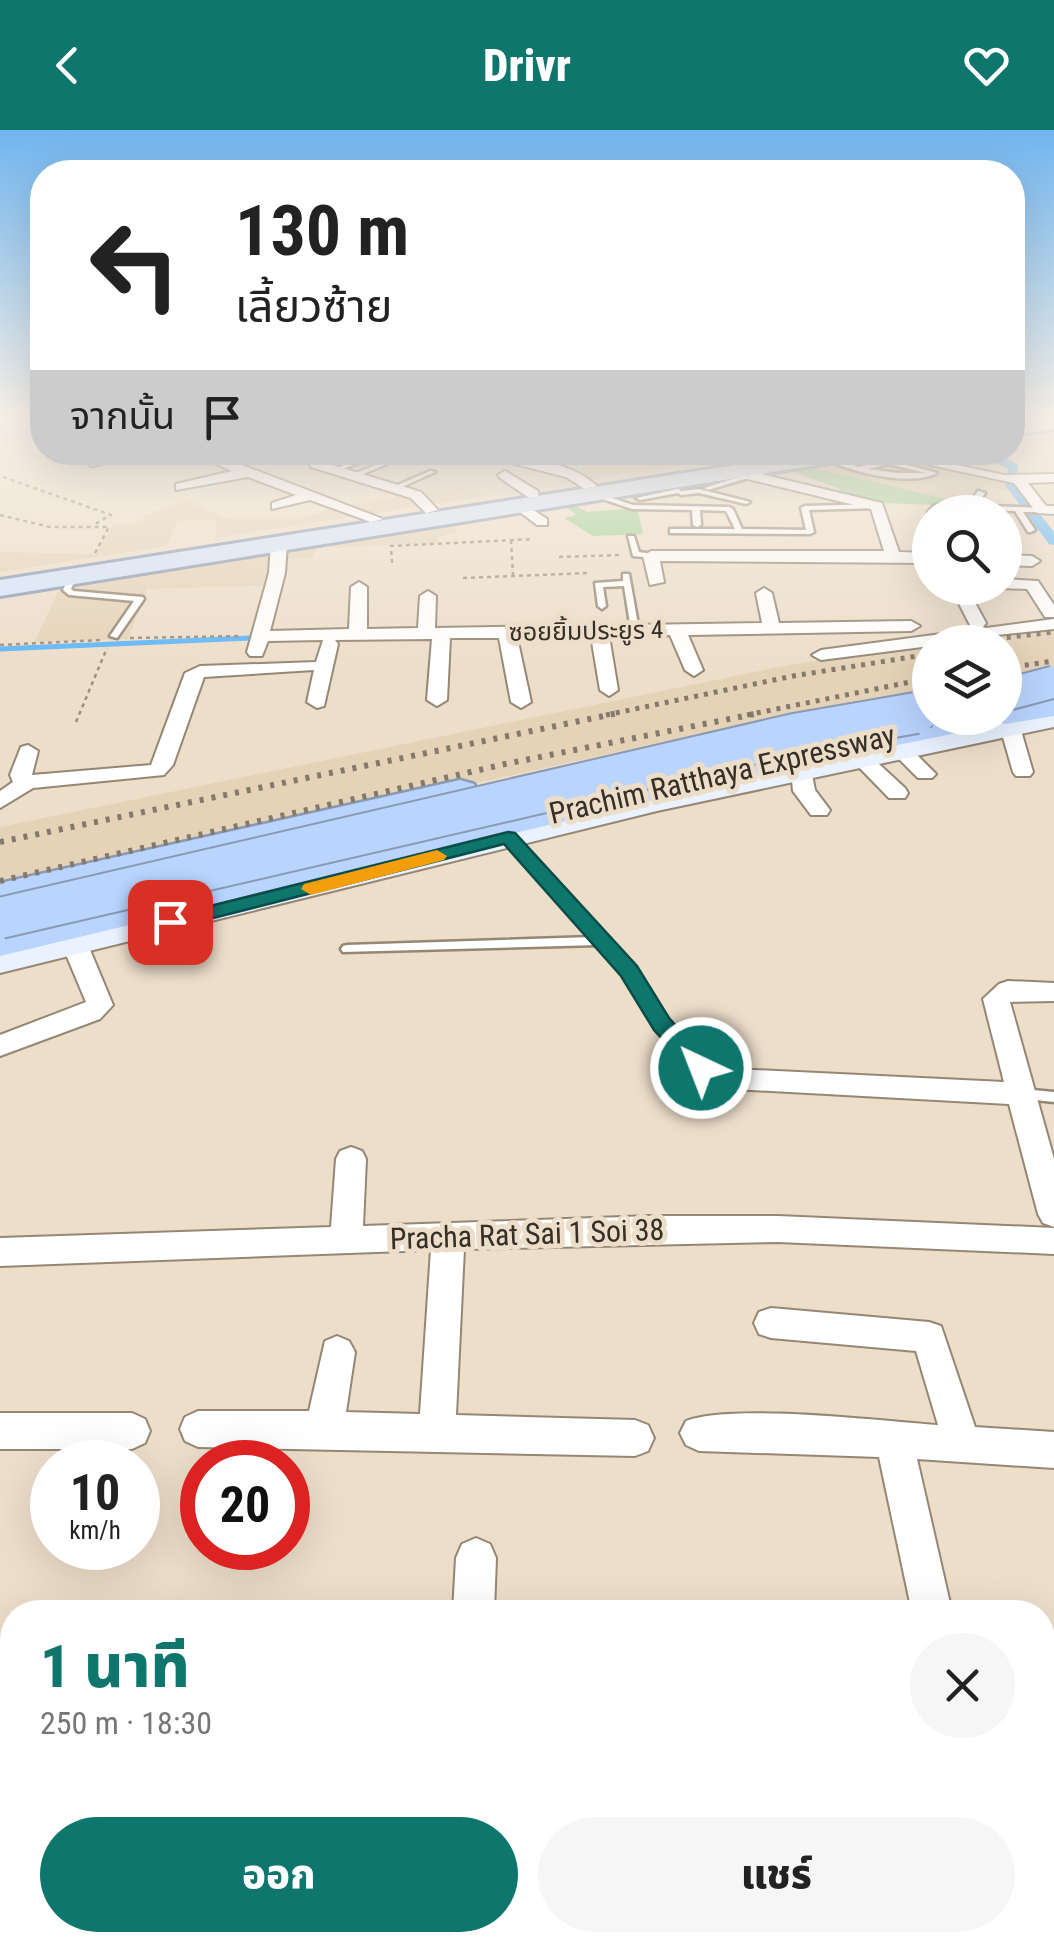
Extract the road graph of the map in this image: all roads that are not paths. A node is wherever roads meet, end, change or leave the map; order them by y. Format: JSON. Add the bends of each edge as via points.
{"nodes":[{"id":1,"x":297,"y":499,"type":"edge"},
{"id":2,"x":325,"y":499,"type":"edge"},
{"id":3,"x":419,"y":499,"type":"edge"},
{"id":4,"x":533,"y":499,"type":"edge"},
{"id":5,"x":614,"y":499,"type":"edge"},
{"id":6,"x":689,"y":499,"type":"edge"},
{"id":7,"x":733,"y":499,"type":"edge"},
{"id":8,"x":848,"y":499,"type":"edge"},
{"id":9,"x":976,"y":499,"type":"edge"},
{"id":10,"x":527,"y":500,"type":"junction"},
{"id":11,"x":746,"y":502,"type":"dead end"},
{"id":12,"x":698,"y":505,"type":"junction"},
{"id":13,"x":277,"y":506,"type":"dead end"},
{"id":14,"x":877,"y":506,"type":"junction"},
{"id":15,"x":1033,"y":508,"type":"edge"},
{"id":16,"x":430,"y":510,"type":"junction"},
{"id":17,"x":376,"y":518,"type":"junction"},
{"id":18,"x":542,"y":522,"type":"dead end"},
{"id":19,"x":697,"y":525,"type":"dead end"},
{"id":20,"x":1031,"y":530,"type":"dead end"},
{"id":21,"x":673,"y":531,"type":"dead end"},
{"id":22,"x":740,"y":532,"type":"junction"},
{"id":23,"x":631,"y":538,"type":"dead end"},
{"id":24,"x":280,"y":544,"type":"junction"},
{"id":25,"x":651,"y":556,"type":"junction"},
{"id":26,"x":859,"y":556,"type":"junction"},
{"id":27,"x":892,"y":556,"type":"junction"},
{"id":28,"x":912,"y":557,"type":"edge"},
{"id":29,"x":1022,"y":561,"type":"edge"},
{"id":30,"x":1032,"y":561,"type":"dead end"},
{"id":31,"x":82,"y":569,"type":"junction"},
{"id":32,"x":867,"y":575,"type":"dead end"},
{"id":33,"x":0,"y":576,"type":"edge"},
{"id":34,"x":656,"y":582,"type":"dead end"},
{"id":35,"x":1022,"y":584,"type":"edge"},
{"id":36,"x":359,"y":587,"type":"dead end"},
{"id":37,"x":0,"y":588,"type":"edge"},
{"id":38,"x":764,"y":594,"type":"dead end"},
{"id":39,"x":428,"y":596,"type":"dead end"},
{"id":40,"x":968,"y":605,"type":"edge"},
{"id":41,"x":602,"y":606,"type":"dead end"},
{"id":42,"x":1052,"y":619,"type":"edge"},
{"id":43,"x":977,"y":623,"type":"dead end"},
{"id":44,"x":911,"y":626,"type":"dead end"},
{"id":45,"x":772,"y":628,"type":"junction"},
{"id":46,"x":636,"y":630,"type":"junction"},
{"id":47,"x":677,"y":630,"type":"junction"},
{"id":48,"x":599,"y":631,"type":"junction"},
{"id":49,"x":507,"y":632,"type":"junction"},
{"id":50,"x":434,"y":633,"type":"junction"},
{"id":51,"x":358,"y":634,"type":"junction"},
{"id":52,"x":331,"y":635,"type":"junction"},
{"id":53,"x":114,"y":636,"type":"dead end"},
{"id":54,"x":260,"y":636,"type":"junction"},
{"id":55,"x":822,"y":655,"type":"dead end"},
{"id":56,"x":310,"y":666,"type":"dead end"},
{"id":57,"x":251,"y":668,"type":"junction"},
{"id":58,"x":694,"y":670,"type":"dead end"},
{"id":59,"x":609,"y":690,"type":"dead end"},
{"id":60,"x":1051,"y":690,"type":"edge"},
{"id":61,"x":1022,"y":699,"type":"edge"},
{"id":62,"x":437,"y":700,"type":"dead end"},
{"id":63,"x":912,"y":701,"type":"edge"},
{"id":64,"x":317,"y":702,"type":"dead end"},
{"id":65,"x":522,"y":702,"type":"dead end"},
{"id":66,"x":1022,"y":711,"type":"edge"},
{"id":67,"x":912,"y":712,"type":"edge"},
{"id":68,"x":912,"y":713,"type":"edge"},
{"id":69,"x":1054,"y":719,"type":"edge"},
{"id":70,"x":912,"y":727,"type":"edge"},
{"id":71,"x":931,"y":735,"type":"edge"},
{"id":72,"x":1011,"y":735,"type":"edge"},
{"id":73,"x":900,"y":748,"type":"junction"},
{"id":74,"x":28,"y":751,"type":"dead end"},
{"id":75,"x":860,"y":757,"type":"junction"},
{"id":76,"x":800,"y":770,"type":"junction"},
{"id":77,"x":1023,"y":772,"type":"dead end"},
{"id":78,"x":926,"y":774,"type":"dead end"},
{"id":79,"x":24,"y":783,"type":"junction"},
{"id":80,"x":897,"y":793,"type":"dead end"},
{"id":81,"x":0,"y":801,"type":"edge"},
{"id":82,"x":819,"y":810,"type":"dead end"},
{"id":83,"x":508,"y":837,"type":"junction"},
{"id":84,"x":0,"y":896,"type":"edge"},
{"id":85,"x":137,"y":899,"type":"junction"},
{"id":86,"x":0,"y":920,"type":"edge"},
{"id":87,"x":0,"y":931,"type":"edge"},
{"id":88,"x":0,"y":941,"type":"edge"},
{"id":89,"x":602,"y":941,"type":"junction"},
{"id":90,"x":75,"y":945,"type":"junction"},
{"id":91,"x":347,"y":949,"type":"dead end"},
{"id":92,"x":0,"y":962,"type":"edge"},
{"id":93,"x":1054,"y":992,"type":"edge"},
{"id":94,"x":0,"y":1046,"type":"edge"},
{"id":95,"x":734,"y":1079,"type":"joint"},
{"id":96,"x":1021,"y":1094,"type":"junction"},
{"id":97,"x":1054,"y":1097,"type":"edge"},
{"id":98,"x":351,"y":1159,"type":"dead end"},
{"id":99,"x":1054,"y":1214,"type":"edge"},
{"id":100,"x":448,"y":1237,"type":"junction"},
{"id":101,"x":346,"y":1241,"type":"junction"},
{"id":102,"x":1054,"y":1241,"type":"edge"},
{"id":103,"x":0,"y":1252,"type":"edge"},
{"id":104,"x":771,"y":1323,"type":"dead end"},
{"id":105,"x":337,"y":1352,"type":"dead end"},
{"id":106,"x":198,"y":1429,"type":"dead end"},
{"id":107,"x":326,"y":1429,"type":"junction"},
{"id":108,"x":0,"y":1431,"type":"edge"},
{"id":109,"x":132,"y":1431,"type":"dead end"},
{"id":110,"x":438,"y":1432,"type":"junction"},
{"id":111,"x":698,"y":1433,"type":"dead end"},
{"id":112,"x":635,"y":1438,"type":"dead end"},
{"id":113,"x":894,"y":1440,"type":"junction"},
{"id":114,"x":962,"y":1444,"type":"junction"},
{"id":115,"x":1054,"y":1450,"type":"edge"},
{"id":116,"x":476,"y":1558,"type":"dead end"},
{"id":117,"x":474,"y":1600,"type":"edge"},
{"id":118,"x":929,"y":1600,"type":"edge"}],
"edges":[{"from":1,"to":13,"type":"street"},
{"from":2,"to":17,"type":"street"},
{"from":3,"to":16,"type":"street"},
{"from":4,"to":10,"type":"main road"},
{"from":5,"to":12,"type":"lane","via":[[632,507]]},
{"from":6,"to":12,"type":"lane"},
{"from":7,"to":11,"type":"lane"},
{"from":8,"to":14,"type":"street"},
{"from":9,"to":15,"type":"lane"},
{"from":10,"to":16,"type":"main road"},
{"from":10,"to":18,"type":"street"},
{"from":10,"to":24,"type":"main road"},
{"from":12,"to":19,"type":"lane"},
{"from":12,"to":22,"type":"lane","via":[[730,509]]},
{"from":14,"to":22,"type":"lane","via":[[805,508],[810,532]]},
{"from":14,"to":27,"type":"street"},
{"from":15,"to":20,"type":"lane"},
{"from":16,"to":17,"type":"main road"},
{"from":17,"to":31,"type":"main road"},
{"from":21,"to":22,"type":"lane"},
{"from":23,"to":25,"type":"lane","via":[[636,554]]},
{"from":24,"to":31,"type":"main road"},
{"from":24,"to":54,"type":"street"},
{"from":25,"to":26,"type":"street"},
{"from":25,"to":34,"type":"street"},
{"from":26,"to":27,"type":"street"},
{"from":26,"to":32,"type":"street"},
{"from":27,"to":28,"type":"street"},
{"from":29,"to":30,"type":"street"},
{"from":31,"to":33,"type":"main road"},
{"from":31,"to":37,"type":"main road"},
{"from":31,"to":53,"type":"lane","via":[[67,590],[72,593],[140,598]]},
{"from":35,"to":42,"type":"street","via":[[1032,584]]},
{"from":36,"to":51,"type":"street"},
{"from":38,"to":45,"type":"street"},
{"from":39,"to":50,"type":"street"},
{"from":40,"to":43,"type":"street"},
{"from":41,"to":46,"type":"lane","via":[[598,586],[627,580]]},
{"from":42,"to":55,"type":"street"},
{"from":44,"to":45,"type":"street","name":"ซอยยิ้มประยูร 4"},
{"from":45,"to":47,"type":"street","name":"ซอยยิ้มประยูร 4"},
{"from":46,"to":47,"type":"street","name":"ซอยยิ้มประยูร 4"},
{"from":46,"to":48,"type":"street","name":"ซอยยิ้มประยูร 4"},
{"from":47,"to":58,"type":"street"},
{"from":48,"to":49,"type":"street","name":"ซอยยิ้มประยูร 4"},
{"from":48,"to":59,"type":"street"},
{"from":49,"to":50,"type":"street","name":"ซอยยิ้มประยูร 4"},
{"from":49,"to":65,"type":"street"},
{"from":50,"to":51,"type":"street","name":"ซอยยิ้มประยูร 4"},
{"from":50,"to":62,"type":"street"},
{"from":51,"to":52,"type":"street","name":"ซอยยิ้มประยูร 4"},
{"from":52,"to":54,"type":"street","name":"ซอยยิ้มประยูร 4"},
{"from":52,"to":64,"type":"street"},
{"from":54,"to":57,"type":"street"},
{"from":56,"to":57,"type":"street"},
{"from":57,"to":79,"type":"street","via":[[192,677],[157,771]]},
{"from":60,"to":61,"type":"highway","name":"Prachim Ratthaya Expressway"},
{"from":63,"to":84,"type":"highway","via":[[678,741]]},
{"from":66,"to":69,"type":"main road"},
{"from":67,"to":86,"type":"highway","name":"Prachim Ratthaya Expressway","bridge":true},
{"from":68,"to":85,"type":"main road"},
{"from":70,"to":88,"type":"highway","name":"Prachim Ratthaya Expressway"},
{"from":71,"to":73,"type":"main road"},
{"from":72,"to":77,"type":"street"},
{"from":73,"to":75,"type":"main road"},
{"from":73,"to":78,"type":"street"},
{"from":74,"to":79,"type":"street"},
{"from":75,"to":76,"type":"main road"},
{"from":75,"to":80,"type":"street"},
{"from":76,"to":82,"type":"street","via":[[804,792]]},
{"from":76,"to":83,"type":"main road"},
{"from":79,"to":81,"type":"street"},
{"from":83,"to":89,"type":"lane"},
{"from":83,"to":90,"type":"main road"},
{"from":85,"to":86,"type":"highway"},
{"from":85,"to":87,"type":"main road"},
{"from":89,"to":91,"type":"lane"},
{"from":89,"to":95,"type":"lane","via":[[687,1054],[701,1068]]},
{"from":90,"to":92,"type":"main road"},
{"from":90,"to":94,"type":"street","via":[[100,1004]]},
{"from":93,"to":96,"type":"street","via":[[1008,990],[996,999]]},
{"from":95,"to":96,"type":"street"},
{"from":96,"to":97,"type":"lane"},
{"from":96,"to":99,"type":"street"},
{"from":98,"to":101,"type":"street"},
{"from":100,"to":101,"type":"street","name":"Pracha Rat Sai 1 Soi 38"},
{"from":100,"to":102,"type":"street","name":"Pracha Rat Sai 1 Soi 38","via":[[778,1229]]},
{"from":100,"to":110,"type":"street"},
{"from":101,"to":103,"type":"street","name":"Pracha Rat Sai 1 Soi 38"},
{"from":104,"to":114,"type":"street","via":[[929,1337]]},
{"from":105,"to":107,"type":"street"},
{"from":106,"to":107,"type":"street"},
{"from":107,"to":110,"type":"street"},
{"from":108,"to":109,"type":"street"},
{"from":110,"to":112,"type":"street"},
{"from":111,"to":113,"type":"street"},
{"from":113,"to":114,"type":"street"},
{"from":113,"to":118,"type":"street"},
{"from":114,"to":115,"type":"street"},
{"from":116,"to":117,"type":"street"}]}
